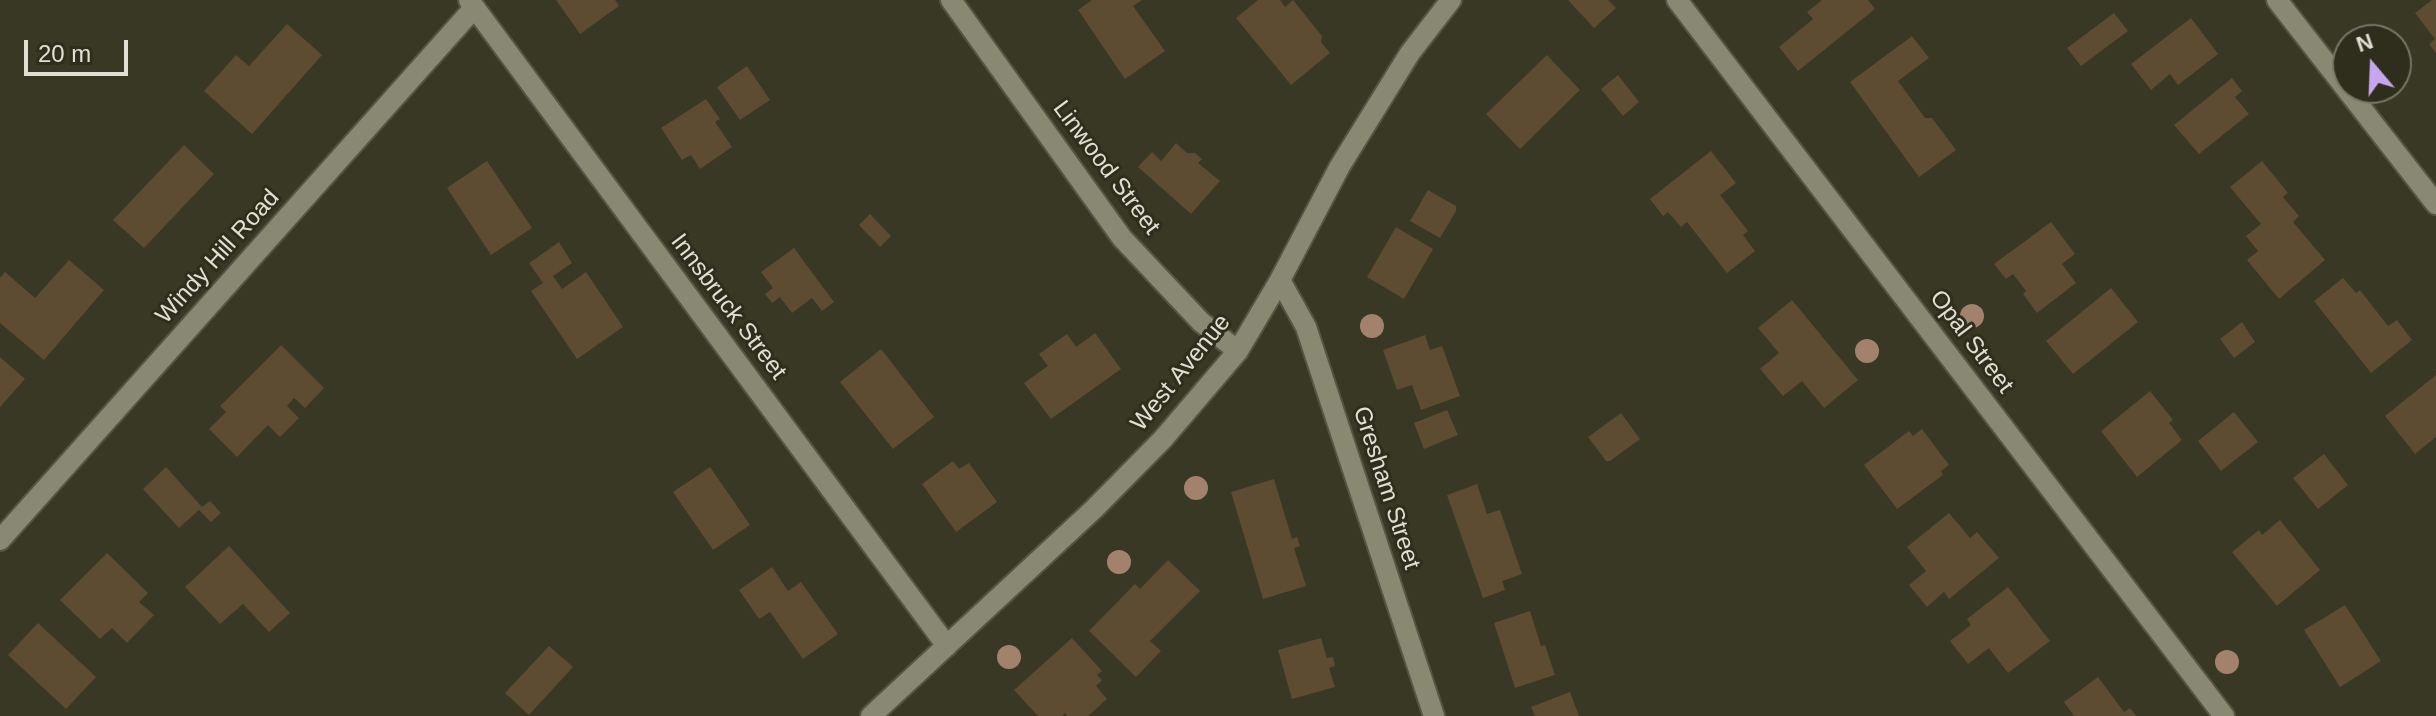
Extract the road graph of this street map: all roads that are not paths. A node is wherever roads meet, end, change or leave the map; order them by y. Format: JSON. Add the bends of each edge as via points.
{"nodes":[{"id":1,"x":951,"y":0,"type":"edge"},
{"id":2,"x":1451,"y":0,"type":"edge"},
{"id":3,"x":1677,"y":0,"type":"edge"},
{"id":4,"x":2277,"y":0,"type":"edge"},
{"id":5,"x":472,"y":4,"type":"edge"},
{"id":6,"x":2436,"y":204,"type":"edge"},
{"id":7,"x":1280,"y":280,"type":"junction"},
{"id":8,"x":1238,"y":351,"type":"junction"},
{"id":9,"x":0,"y":540,"type":"edge"},
{"id":10,"x":947,"y":646,"type":"junction"},
{"id":11,"x":871,"y":716,"type":"edge"},
{"id":12,"x":1434,"y":716,"type":"edge"},
{"id":13,"x":2224,"y":716,"type":"edge"}],
"edges":[{"from":1,"to":8,"type":"street","name":"Linwood Street","via":[[1122,238],[1201,322]]},
{"from":2,"to":7,"type":"street","name":"West Avenue","via":[[1410,53],[1340,166]]},
{"from":3,"to":13,"type":"street","name":"Opal Street"},
{"from":4,"to":6,"type":"street"},
{"from":5,"to":9,"type":"street","name":"Windy Hill Road"},
{"from":5,"to":10,"type":"street","name":"Innsbruck Street"},
{"from":7,"to":8,"type":"street","name":"West Avenue"},
{"from":7,"to":12,"type":"street","name":"Gresham Street","via":[[1306,327]]},
{"from":8,"to":10,"type":"street","name":"West Avenue","via":[[1104,499]]},
{"from":10,"to":11,"type":"street","name":"West Avenue"}]}
